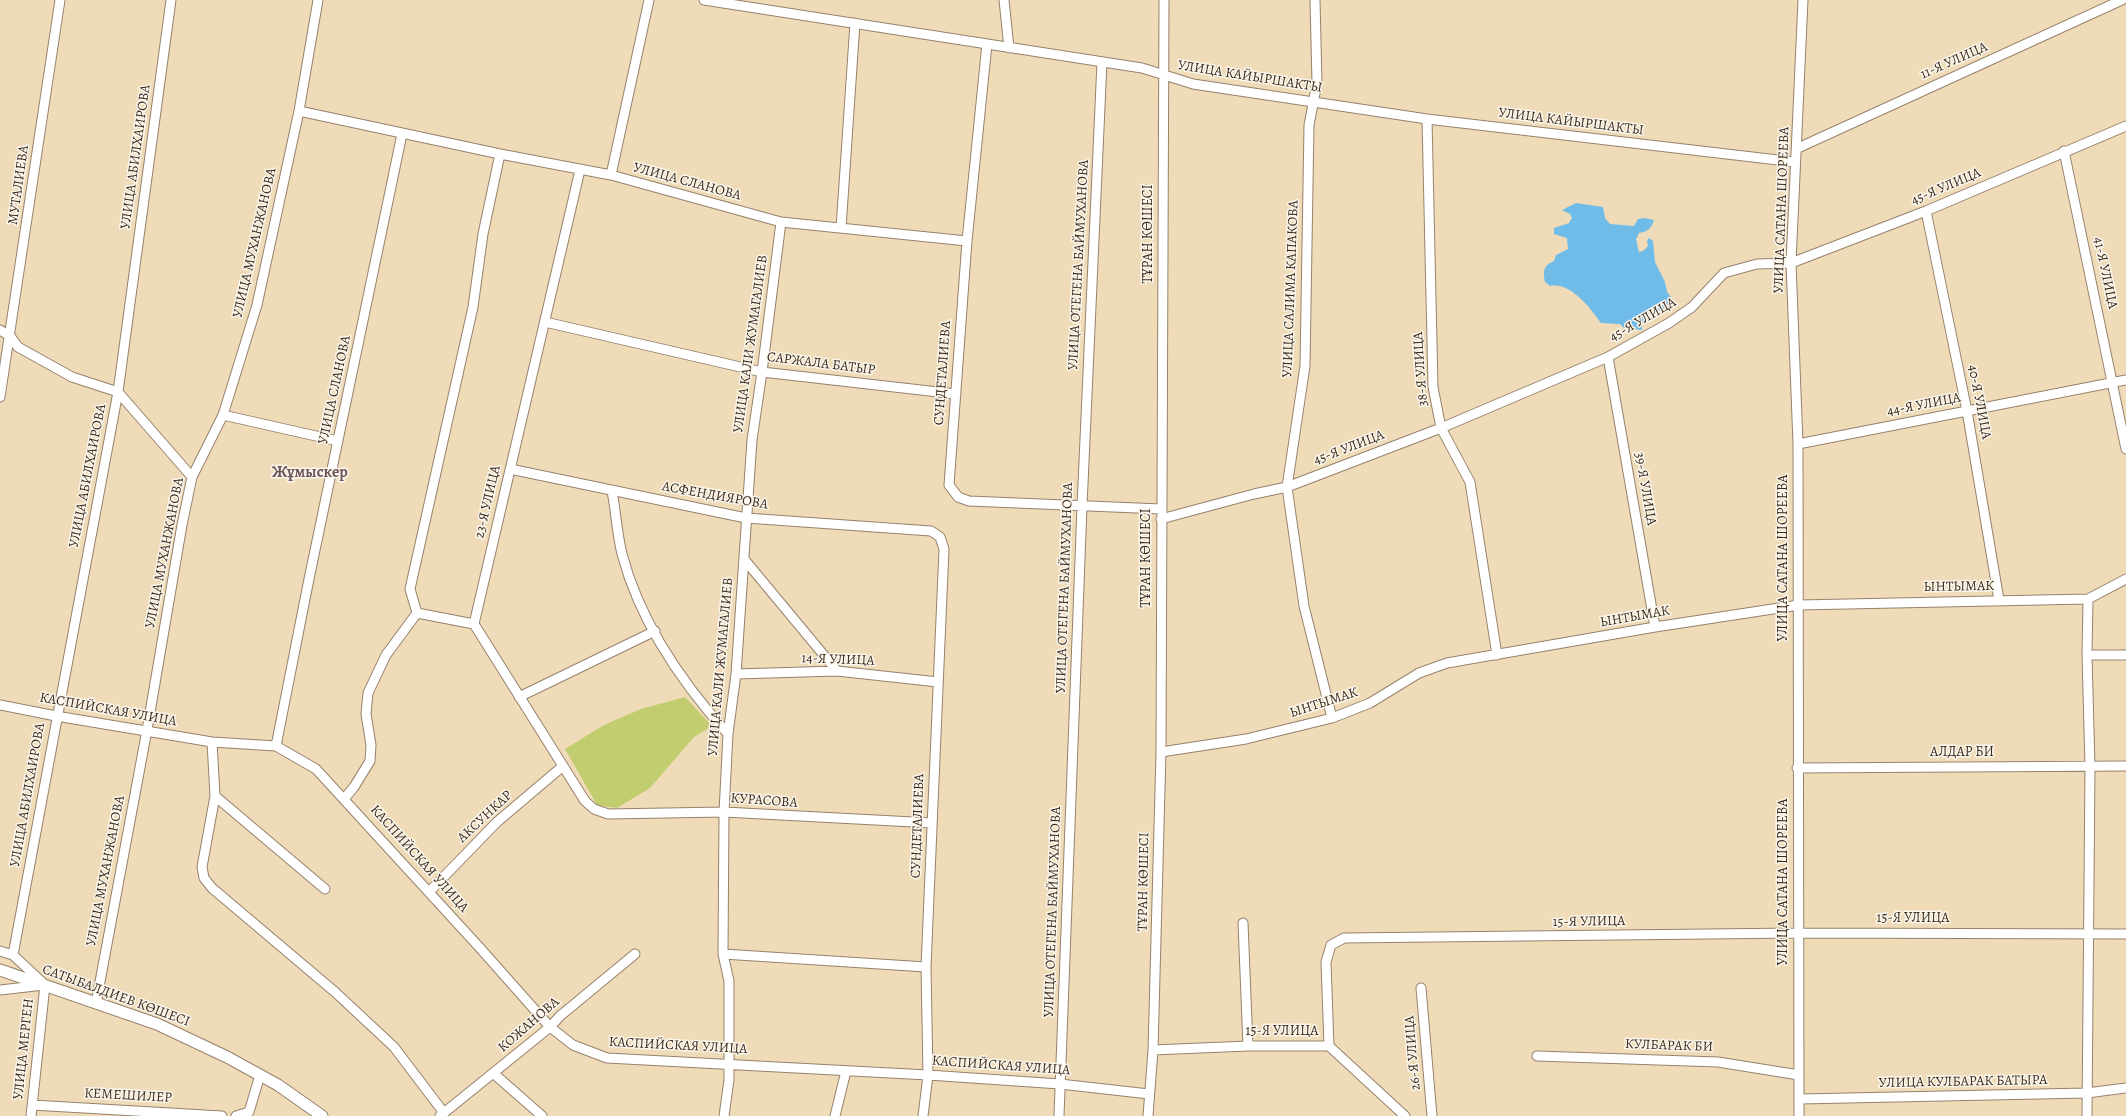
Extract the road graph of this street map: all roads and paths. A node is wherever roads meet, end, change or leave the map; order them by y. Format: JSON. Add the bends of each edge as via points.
{"nodes":[{"id":1,"x":60,"y":0,"type":"edge"},
{"id":2,"x":171,"y":0,"type":"edge"},
{"id":3,"x":318,"y":0,"type":"edge"},
{"id":4,"x":649,"y":0,"type":"edge"},
{"id":5,"x":704,"y":0,"type":"edge"},
{"id":6,"x":770,"y":0,"type":"edge"},
{"id":7,"x":1004,"y":0,"type":"edge"},
{"id":8,"x":1164,"y":0,"type":"edge"},
{"id":9,"x":1315,"y":0,"type":"edge"},
{"id":10,"x":1803,"y":0,"type":"edge"},
{"id":11,"x":2122,"y":0,"type":"edge"},
{"id":12,"x":770,"y":10,"type":"junction"},
{"id":13,"x":855,"y":23,"type":"junction"},
{"id":14,"x":987,"y":44,"type":"junction"},
{"id":15,"x":1009,"y":48,"type":"junction"},
{"id":16,"x":1102,"y":62,"type":"junction"},
{"id":17,"x":1164,"y":76,"type":"junction"},
{"id":18,"x":1313,"y":101,"type":"junction"},
{"id":19,"x":298,"y":111,"type":"junction"},
{"id":20,"x":1428,"y":119,"type":"junction"},
{"id":21,"x":2126,"y":126,"type":"edge"},
{"id":22,"x":402,"y":134,"type":"junction"},
{"id":23,"x":1798,"y":148,"type":"junction"},
{"id":24,"x":2064,"y":151,"type":"junction"},
{"id":25,"x":500,"y":154,"type":"junction"},
{"id":26,"x":1795,"y":162,"type":"junction"},
{"id":27,"x":580,"y":170,"type":"junction"},
{"id":28,"x":611,"y":175,"type":"junction"},
{"id":29,"x":1926,"y":211,"type":"junction"},
{"id":30,"x":781,"y":222,"type":"junction"},
{"id":31,"x":840,"y":228,"type":"junction"},
{"id":32,"x":967,"y":241,"type":"junction"},
{"id":33,"x":1791,"y":263,"type":"junction"},
{"id":34,"x":545,"y":322,"type":"junction"},
{"id":35,"x":0,"y":330,"type":"edge"},
{"id":36,"x":10,"y":336,"type":"junction"},
{"id":37,"x":1608,"y":356,"type":"junction"},
{"id":38,"x":762,"y":372,"type":"junction"},
{"id":39,"x":2126,"y":380,"type":"edge"},
{"id":40,"x":2114,"y":382,"type":"junction"},
{"id":41,"x":118,"y":392,"type":"junction"},
{"id":42,"x":956,"y":394,"type":"junction"},
{"id":43,"x":0,"y":397,"type":"edge"},
{"id":44,"x":1967,"y":411,"type":"junction"},
{"id":45,"x":222,"y":415,"type":"junction"},
{"id":46,"x":1441,"y":428,"type":"junction"},
{"id":47,"x":338,"y":441,"type":"junction"},
{"id":48,"x":1798,"y":444,"type":"junction"},
{"id":49,"x":2126,"y":449,"type":"edge"},
{"id":50,"x":510,"y":469,"type":"junction"},
{"id":51,"x":192,"y":477,"type":"junction"},
{"id":52,"x":1288,"y":487,"type":"junction"},
{"id":53,"x":612,"y":491,"type":"junction"},
{"id":54,"x":1082,"y":506,"type":"junction"},
{"id":55,"x":1161,"y":509,"type":"junction"},
{"id":56,"x":746,"y":518,"type":"junction"},
{"id":57,"x":1161,"y":519,"type":"junction"},
{"id":58,"x":940,"y":537,"type":"joint"},
{"id":59,"x":744,"y":559,"type":"junction"},
{"id":60,"x":2126,"y":579,"type":"edge"},
{"id":61,"x":2088,"y":599,"type":"junction"},
{"id":62,"x":1999,"y":600,"type":"junction"},
{"id":63,"x":1799,"y":605,"type":"junction"},
{"id":64,"x":417,"y":613,"type":"junction"},
{"id":65,"x":474,"y":624,"type":"junction"},
{"id":66,"x":1655,"y":627,"type":"junction"},
{"id":67,"x":655,"y":631,"type":"junction"},
{"id":68,"x":1497,"y":655,"type":"junction"},
{"id":69,"x":2086,"y":655,"type":"junction"},
{"id":70,"x":2126,"y":656,"type":"edge"},
{"id":71,"x":838,"y":671,"type":"junction"},
{"id":72,"x":736,"y":674,"type":"junction"},
{"id":73,"x":938,"y":682,"type":"junction"},
{"id":74,"x":519,"y":697,"type":"junction"},
{"id":75,"x":0,"y":705,"type":"edge"},
{"id":76,"x":56,"y":716,"type":"junction"},
{"id":77,"x":1332,"y":718,"type":"junction"},
{"id":78,"x":147,"y":730,"type":"junction"},
{"id":79,"x":728,"y":734,"type":"junction"},
{"id":80,"x":212,"y":742,"type":"junction"},
{"id":81,"x":276,"y":746,"type":"junction"},
{"id":82,"x":1161,"y":752,"type":"junction"},
{"id":83,"x":563,"y":766,"type":"junction"},
{"id":84,"x":2090,"y":766,"type":"junction"},
{"id":85,"x":2126,"y":766,"type":"edge"},
{"id":86,"x":1797,"y":768,"type":"junction"},
{"id":87,"x":215,"y":796,"type":"junction"},
{"id":88,"x":344,"y":799,"type":"junction"},
{"id":89,"x":724,"y":812,"type":"junction"},
{"id":90,"x":932,"y":824,"type":"junction"},
{"id":91,"x":325,"y":889,"type":"dead end"},
{"id":92,"x":429,"y":892,"type":"junction"},
{"id":93,"x":1243,"y":923,"type":"dead end"},
{"id":94,"x":2089,"y":933,"type":"junction"},
{"id":95,"x":1798,"y":934,"type":"junction"},
{"id":96,"x":2126,"y":934,"type":"edge"},
{"id":97,"x":0,"y":951,"type":"edge"},
{"id":98,"x":635,"y":954,"type":"dead end"},
{"id":99,"x":723,"y":954,"type":"junction"},
{"id":100,"x":13,"y":955,"type":"junction"},
{"id":101,"x":926,"y":967,"type":"junction"},
{"id":102,"x":0,"y":970,"type":"edge"},
{"id":103,"x":45,"y":985,"type":"junction"},
{"id":104,"x":1421,"y":988,"type":"dead end"},
{"id":105,"x":0,"y":990,"type":"edge"},
{"id":106,"x":96,"y":1003,"type":"junction"},
{"id":107,"x":550,"y":1027,"type":"junction"},
{"id":108,"x":1248,"y":1046,"type":"junction"},
{"id":109,"x":1329,"y":1046,"type":"junction"},
{"id":110,"x":1153,"y":1050,"type":"junction"},
{"id":111,"x":1538,"y":1056,"type":"dead end"},
{"id":112,"x":728,"y":1063,"type":"junction"},
{"id":113,"x":846,"y":1071,"type":"junction"},
{"id":114,"x":493,"y":1073,"type":"junction"},
{"id":115,"x":260,"y":1075,"type":"junction"},
{"id":116,"x":928,"y":1075,"type":"junction"},
{"id":117,"x":1799,"y":1075,"type":"junction"},
{"id":118,"x":1060,"y":1084,"type":"junction"},
{"id":119,"x":2126,"y":1088,"type":"edge"},
{"id":120,"x":2087,"y":1093,"type":"junction"},
{"id":121,"x":1149,"y":1094,"type":"junction"},
{"id":122,"x":1800,"y":1100,"type":"junction"},
{"id":123,"x":32,"y":1104,"type":"junction"},
{"id":124,"x":442,"y":1115,"type":"edge"},
{"id":125,"x":31,"y":1116,"type":"edge"},
{"id":126,"x":222,"y":1116,"type":"edge"},
{"id":127,"x":236,"y":1116,"type":"edge"},
{"id":128,"x":322,"y":1116,"type":"edge"},
{"id":129,"x":542,"y":1116,"type":"edge"},
{"id":130,"x":724,"y":1116,"type":"edge"},
{"id":131,"x":835,"y":1116,"type":"edge"},
{"id":132,"x":923,"y":1116,"type":"edge"},
{"id":133,"x":1059,"y":1116,"type":"edge"},
{"id":134,"x":1148,"y":1116,"type":"edge"},
{"id":135,"x":1405,"y":1116,"type":"edge"},
{"id":136,"x":1432,"y":1116,"type":"edge"},
{"id":137,"x":1800,"y":1116,"type":"edge"},
{"id":138,"x":2087,"y":1116,"type":"edge"}],
"edges":[{"from":1,"to":36,"type":"street","name":"МУТАЛИЕВА"},
{"from":2,"to":41,"type":"street","name":"УЛИЦА АБИЛХАИРОВА"},
{"from":3,"to":19,"type":"street","name":"УЛИЦА МУХАНЖАНОВА"},
{"from":4,"to":28,"type":"street"},
{"from":5,"to":12,"type":"street","name":"УЛИЦА КАЙЫРШАКТЫ"},
{"from":6,"to":12,"type":"street"},
{"from":7,"to":15,"type":"street"},
{"from":8,"to":17,"type":"street","name":"ТҰРАН КӨШЕСІ"},
{"from":9,"to":18,"type":"street","name":"УЛИЦА САЛИМА КАПАКОВА","via":[[1317,83]]},
{"from":10,"to":23,"type":"street","name":"УЛИЦА САТАНА ШОРЕЕВА"},
{"from":11,"to":23,"type":"street","name":"11-Я УЛИЦА"},
{"from":12,"to":13,"type":"street","name":"УЛИЦА КАЙЫРШАКТЫ"},
{"from":13,"to":14,"type":"street","name":"УЛИЦА КАЙЫРШАКТЫ"},
{"from":13,"to":31,"type":"street"},
{"from":14,"to":15,"type":"street","name":"УЛИЦА КАЙЫРШАКТЫ"},
{"from":14,"to":32,"type":"street","name":"СУНДЕТАЛИЕВА"},
{"from":15,"to":16,"type":"street","name":"УЛИЦА КАЙЫРШАКТЫ"},
{"from":16,"to":17,"type":"street","name":"УЛИЦА КАЙЫРШАКТЫ","via":[[1142,68]]},
{"from":16,"to":54,"type":"street","name":"УЛИЦА ОТЕГЕНА БАЙМУХАНОВА"},
{"from":17,"to":18,"type":"street","name":"УЛИЦА КАЙЫРШАКТЫ","via":[[1193,84]]},
{"from":17,"to":55,"type":"street","name":"ТҰРАН КӨШЕСІ"},
{"from":18,"to":20,"type":"street","name":"УЛИЦА КАЙЫРШАКТЫ"},
{"from":18,"to":52,"type":"street","name":"УЛИЦА САЛИМА КАПАКОВА","via":[[1309,125],[1305,366]]},
{"from":19,"to":22,"type":"street","name":"УЛИЦА СЛАНОВА"},
{"from":19,"to":45,"type":"street","name":"УЛИЦА МУХАНЖАНОВА","via":[[257,306]]},
{"from":20,"to":26,"type":"street","name":"УЛИЦА КАЙЫРШАКТЫ"},
{"from":20,"to":46,"type":"street","name":"38-Я УЛИЦА","via":[[1433,387]]},
{"from":21,"to":24,"type":"street","name":"45-Я УЛИЦА"},
{"from":22,"to":25,"type":"street","name":"УЛИЦА СЛАНОВА"},
{"from":22,"to":47,"type":"street","name":"УЛИЦА СЛАНОВА"},
{"from":23,"to":26,"type":"street","name":"УЛИЦА САТАНА ШОРЕЕВА"},
{"from":24,"to":29,"type":"street","name":"45-Я УЛИЦА"},
{"from":24,"to":40,"type":"street","name":"41-Я УЛИЦА"},
{"from":25,"to":27,"type":"street","name":"УЛИЦА СЛАНОВА"},
{"from":25,"to":64,"type":"street","via":[[483,234],[473,307],[410,589]]},
{"from":26,"to":33,"type":"street","name":"УЛИЦА САТАНА ШОРЕЕВА"},
{"from":27,"to":28,"type":"street","name":"УЛИЦА СЛАНОВА"},
{"from":27,"to":34,"type":"street","name":"23-Я УЛИЦА"},
{"from":28,"to":30,"type":"street","name":"УЛИЦА СЛАНОВА"},
{"from":29,"to":33,"type":"street","name":"45-Я УЛИЦА"},
{"from":29,"to":44,"type":"street","name":"40-Я УЛИЦА"},
{"from":30,"to":31,"type":"street","name":"УЛИЦА СЛАНОВА"},
{"from":30,"to":38,"type":"street","name":"УЛИЦА КАЛИ ЖУМАГАЛИЕВ"},
{"from":31,"to":32,"type":"street","name":"УЛИЦА СЛАНОВА"},
{"from":32,"to":42,"type":"street","name":"СУНДЕТАЛИЕВА"},
{"from":33,"to":37,"type":"street","name":"45-Я УЛИЦА","via":[[1757,264],[1724,273],[1692,307]]},
{"from":33,"to":48,"type":"street","name":"УЛИЦА САТАНА ШОРЕЕВА"},
{"from":34,"to":38,"type":"street","name":"САРЖАЛА БАТЫР"},
{"from":34,"to":50,"type":"street","name":"23-Я УЛИЦА"},
{"from":35,"to":36,"type":"street"},
{"from":36,"to":41,"type":"street","via":[[18,347],[72,377]]},
{"from":36,"to":43,"type":"street","name":"МУТАЛИЕВА"},
{"from":37,"to":46,"type":"street","name":"45-Я УЛИЦА"},
{"from":37,"to":66,"type":"street","name":"39-Я УЛИЦА"},
{"from":38,"to":42,"type":"street","name":"САРЖАЛА БАТЫР"},
{"from":38,"to":56,"type":"street","name":"УЛИЦА КАЛИ ЖУМАГАЛИЕВ","via":[[752,440]]},
{"from":39,"to":40,"type":"street","name":"44-Я УЛИЦА"},
{"from":40,"to":44,"type":"street","name":"44-Я УЛИЦА"},
{"from":40,"to":49,"type":"street","name":"41-Я УЛИЦА"},
{"from":41,"to":51,"type":"street"},
{"from":41,"to":76,"type":"street","name":"УЛИЦА АБИЛХАИРОВА"},
{"from":42,"to":54,"type":"street","name":"СУНДЕТАЛИЕВА","via":[[949,485],[958,497],[969,502]]},
{"from":44,"to":48,"type":"street","name":"44-Я УЛИЦА"},
{"from":44,"to":62,"type":"street","name":"40-Я УЛИЦА"},
{"from":45,"to":47,"type":"street"},
{"from":45,"to":51,"type":"street","name":"УЛИЦА МУХАНЖАНОВА"},
{"from":46,"to":52,"type":"street","name":"45-Я УЛИЦА"},
{"from":46,"to":68,"type":"street","name":"38-Я УЛИЦА","via":[[1470,482]]},
{"from":47,"to":81,"type":"street","name":"УЛИЦА СЛАНОВА"},
{"from":48,"to":63,"type":"street","name":"УЛИЦА САТАНА ШОРЕЕВА"},
{"from":50,"to":53,"type":"street","name":"АСФЕНДИЯРОВА"},
{"from":50,"to":65,"type":"street","name":"23-Я УЛИЦА"},
{"from":51,"to":78,"type":"street","name":"УЛИЦА МУХАНЖАНОВА"},
{"from":52,"to":57,"type":"street","name":"45-Я УЛИЦА"},
{"from":52,"to":77,"type":"street","name":"УЛИЦА САЛИМА КАПАКОВА","via":[[1304,606]]},
{"from":53,"to":56,"type":"street","name":"АСФЕНДИЯРОВА"},
{"from":53,"to":67,"type":"street","via":[[622,554],[640,605]]},
{"from":54,"to":55,"type":"street","name":"СУНДЕТАЛИЕВА"},
{"from":54,"to":118,"type":"street","name":"УЛИЦА ОТЕГЕНА БАЙМУХАНОВА"},
{"from":55,"to":57,"type":"street","name":"ТҰРАН КӨШЕСІ"},
{"from":56,"to":58,"type":"street","name":"АСФЕНДИЯРОВА","via":[[930,531]]},
{"from":56,"to":59,"type":"street","name":"УЛИЦА КАЛИ ЖУМАГАЛИЕВ"},
{"from":57,"to":82,"type":"street","name":"ТҰРАН КӨШЕСІ"},
{"from":58,"to":73,"type":"street","name":"СУНДЕТАЛИЕВА","via":[[944,549]]},
{"from":59,"to":71,"type":"street"},
{"from":59,"to":72,"type":"street","name":"УЛИЦА КАЛИ ЖУМАГАЛИЕВ"},
{"from":60,"to":61,"type":"street","name":"ЫНТЫМАК"},
{"from":61,"to":62,"type":"street","name":"ЫНТЫМАК"},
{"from":61,"to":69,"type":"street"},
{"from":62,"to":63,"type":"street","name":"ЫНТЫМАК"},
{"from":63,"to":66,"type":"street","name":"ЫНТЫМАК"},
{"from":63,"to":86,"type":"street","name":"УЛИЦА САТАНА ШОРЕЕВА"},
{"from":64,"to":65,"type":"street"},
{"from":64,"to":88,"type":"street","via":[[386,655],[368,693],[366,714],[371,745],[370,761]]},
{"from":65,"to":74,"type":"street"},
{"from":66,"to":68,"type":"street","name":"ЫНТЫМАК"},
{"from":67,"to":74,"type":"street"},
{"from":67,"to":79,"type":"street","via":[[680,676]]},
{"from":68,"to":77,"type":"street","name":"ЫНТЫМАК","via":[[1447,663],[1418,673],[1370,703]]},
{"from":69,"to":70,"type":"street"},
{"from":69,"to":84,"type":"street"},
{"from":71,"to":72,"type":"street","name":"14-Я УЛИЦА"},
{"from":71,"to":73,"type":"street","name":"14-Я УЛИЦА"},
{"from":72,"to":79,"type":"street","name":"УЛИЦА КАЛИ ЖУМАГАЛИЕВ"},
{"from":73,"to":90,"type":"street","name":"СУНДЕТАЛИЕВА"},
{"from":74,"to":83,"type":"street"},
{"from":75,"to":76,"type":"street","name":"КАСПИЙСКАЯ УЛИЦА"},
{"from":76,"to":78,"type":"street","name":"КАСПИЙСКАЯ УЛИЦА"},
{"from":76,"to":100,"type":"street","name":"УЛИЦА АБИЛХАИРОВА"},
{"from":77,"to":82,"type":"street","name":"ЫНТЫМАК","via":[[1246,739]]},
{"from":78,"to":80,"type":"street","name":"КАСПИЙСКАЯ УЛИЦА"},
{"from":78,"to":106,"type":"street","name":"УЛИЦА МУХАНЖАНОВА"},
{"from":79,"to":89,"type":"street","name":"УЛИЦА КАЛИ ЖУМАГАЛИЕВ"},
{"from":80,"to":81,"type":"street","name":"КАСПИЙСКАЯ УЛИЦА"},
{"from":80,"to":87,"type":"street"},
{"from":81,"to":88,"type":"street","name":"КАСПИЙСКАЯ УЛИЦА","via":[[316,769]]},
{"from":82,"to":110,"type":"street","name":"ТҰРАН КӨШЕСІ"},
{"from":83,"to":89,"type":"street","name":"КУРАСОВА","via":[[585,801],[594,810],[608,814]]},
{"from":83,"to":92,"type":"street","name":"АКСУНКАР","via":[[497,822]]},
{"from":84,"to":85,"type":"street","name":"АЛДАР БИ"},
{"from":84,"to":86,"type":"street","name":"АЛДАР БИ"},
{"from":84,"to":94,"type":"street"},
{"from":86,"to":95,"type":"street","name":"УЛИЦА САТАНА ШОРЕЕВА"},
{"from":87,"to":91,"type":"street"},
{"from":87,"to":124,"type":"street","via":[[202,867],[204,878],[212,888],[335,992],[394,1047]]},
{"from":88,"to":92,"type":"street","name":"КАСПИЙСКАЯ УЛИЦА"},
{"from":89,"to":90,"type":"street","name":"КУРАСОВА"},
{"from":89,"to":99,"type":"street","name":"УЛИЦА КАЛИ ЖУМАГАЛИЕВ"},
{"from":90,"to":101,"type":"street","name":"СУНДЕТАЛИЕВА"},
{"from":92,"to":107,"type":"street","name":"КАСПИЙСКАЯ УЛИЦА"},
{"from":93,"to":108,"type":"street"},
{"from":94,"to":95,"type":"street","name":"15-Я УЛИЦА"},
{"from":94,"to":96,"type":"street","name":"15-Я УЛИЦА"},
{"from":94,"to":120,"type":"street"},
{"from":95,"to":109,"type":"street","name":"15-Я УЛИЦА","via":[[1344,938],[1331,945],[1326,962]]},
{"from":95,"to":117,"type":"street","name":"УЛИЦА САТАНА ШОРЕЕВА"},
{"from":97,"to":100,"type":"street"},
{"from":98,"to":107,"type":"street","name":"КОЖАНОВА"},
{"from":99,"to":101,"type":"street"},
{"from":99,"to":112,"type":"street","name":"УЛИЦА КАЛИ ЖУМАГАЛИЕВ","via":[[729,981]]},
{"from":100,"to":103,"type":"street"},
{"from":101,"to":116,"type":"street","name":"СУНДЕТАЛИЕВА"},
{"from":102,"to":103,"type":"main road","name":"САТЫБАЛДИЕВ КӨШЕСІ"},
{"from":103,"to":105,"type":"street"},
{"from":103,"to":106,"type":"main road","name":"САТЫБАЛДИЕВ КӨШЕСІ"},
{"from":103,"to":123,"type":"street","name":"УЛИЦА МЕРГЕН"},
{"from":104,"to":136,"type":"street","name":"26-Я УЛИЦА"},
{"from":106,"to":115,"type":"main road","name":"САТЫБАЛДИЕВ КӨШЕСІ","via":[[157,1024]]},
{"from":107,"to":112,"type":"street","name":"КАСПИЙСКАЯ УЛИЦА","via":[[573,1045],[607,1058]]},
{"from":107,"to":114,"type":"street","name":"КОЖАНОВА"},
{"from":108,"to":109,"type":"street","name":"15-Я УЛИЦА"},
{"from":108,"to":110,"type":"street","name":"15-Я УЛИЦА"},
{"from":109,"to":135,"type":"street"},
{"from":110,"to":121,"type":"street","name":"ТҰРАН КӨШЕСІ"},
{"from":111,"to":117,"type":"street","name":"КУЛБАРАК БИ","via":[[1718,1062]]},
{"from":112,"to":113,"type":"street","name":"КАСПИЙСКАЯ УЛИЦА"},
{"from":112,"to":130,"type":"street","name":"УЛИЦА КАЛИ ЖУМАГАЛИЕВ","via":[[729,1080]]},
{"from":113,"to":116,"type":"street","name":"КАСПИЙСКАЯ УЛИЦА"},
{"from":113,"to":131,"type":"street"},
{"from":114,"to":124,"type":"street","name":"КОЖАНОВА"},
{"from":114,"to":129,"type":"street"},
{"from":115,"to":127,"type":"street","via":[[249,1112]]},
{"from":115,"to":128,"type":"main road","name":"САТЫБАЛДИЕВ КӨШЕСІ"},
{"from":116,"to":118,"type":"street","name":"КАСПИЙСКАЯ УЛИЦА"},
{"from":116,"to":132,"type":"street","name":"СУНДЕТАЛИЕВА"},
{"from":117,"to":122,"type":"street","name":"УЛИЦА САТАНА ШОРЕЕВА"},
{"from":118,"to":121,"type":"street","name":"КАСПИЙСКАЯ УЛИЦА"},
{"from":118,"to":133,"type":"street","name":"УЛИЦА ОТЕГЕНА БАЙМУХАНОВА"},
{"from":119,"to":120,"type":"street","name":"УЛИЦА КУЛБАРАК БАТЫРА"},
{"from":120,"to":122,"type":"street","name":"УЛИЦА КУЛБАРАК БАТЫРА"},
{"from":120,"to":138,"type":"street"},
{"from":121,"to":134,"type":"street","name":"ТҰРАН КӨШЕСІ"},
{"from":122,"to":137,"type":"street","name":"УЛИЦА САТАНА ШОРЕЕВА"},
{"from":123,"to":125,"type":"street","name":"УЛИЦА МЕРГЕН"},
{"from":123,"to":126,"type":"street","name":"КЕМЕШИЛЕР"}]}
